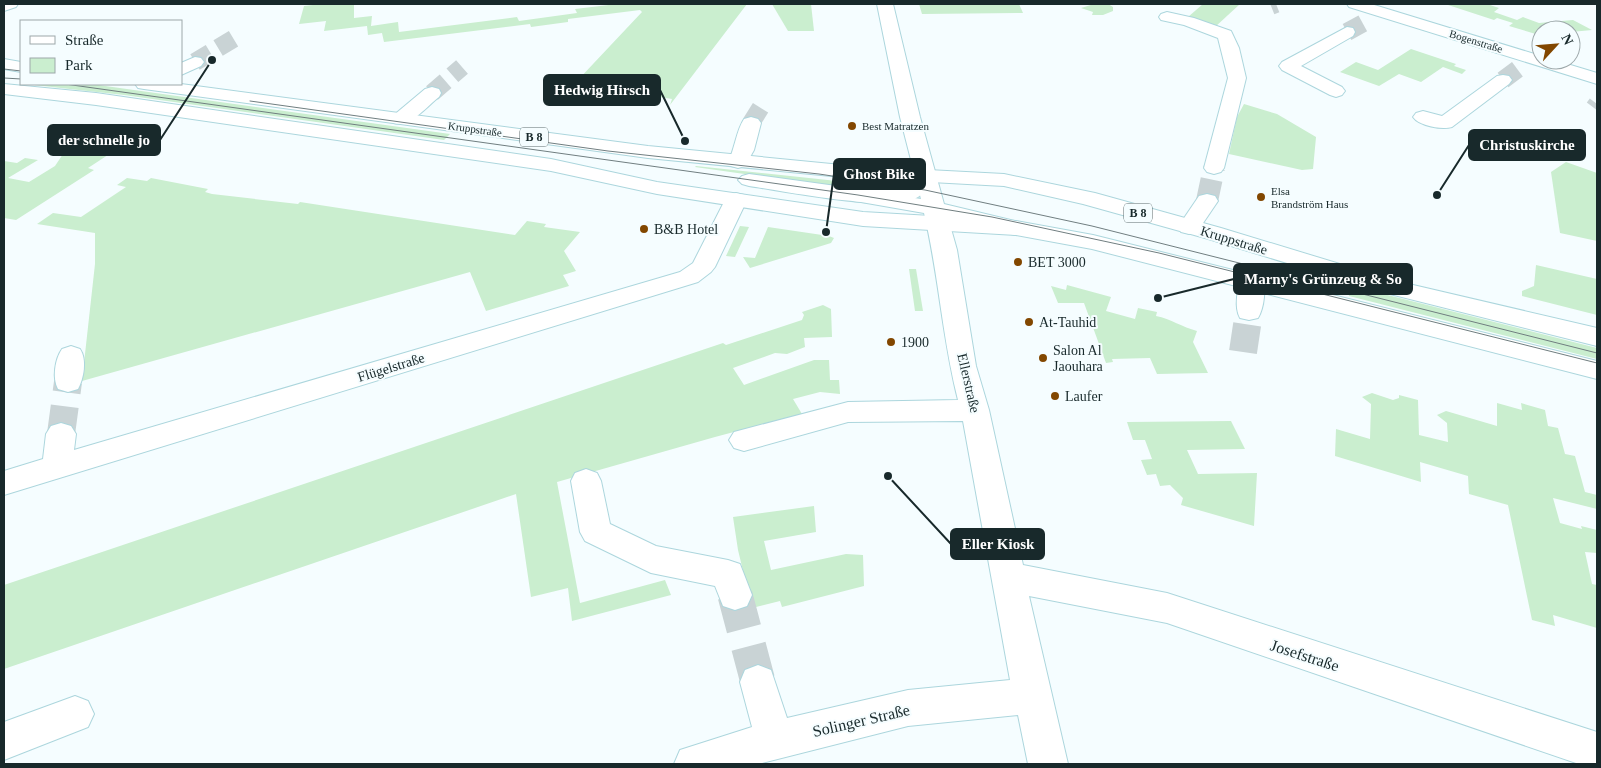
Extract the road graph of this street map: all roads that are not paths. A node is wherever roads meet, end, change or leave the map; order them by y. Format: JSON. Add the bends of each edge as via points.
{"nodes":[{"id":1,"x":10,"y":4,"type":"edge"},
{"id":2,"x":885,"y":4,"type":"edge"},
{"id":3,"x":1355,"y":4,"type":"edge"},
{"id":4,"x":4,"y":6,"type":"edge"},
{"id":5,"x":1168,"y":17,"type":"dead end"},
{"id":6,"x":1348,"y":32,"type":"tunnel mouth"},
{"id":7,"x":1597,"y":79,"type":"edge"},
{"id":8,"x":1503,"y":80,"type":"tunnel mouth"},
{"id":9,"x":161,"y":85,"type":"edge"},
{"id":10,"x":4,"y":89,"type":"edge"},
{"id":11,"x":1336,"y":91,"type":"dead end"},
{"id":12,"x":432,"y":93,"type":"tunnel mouth"},
{"id":13,"x":1423,"y":118,"type":"dead end"},
{"id":14,"x":401,"y":119,"type":"junction"},
{"id":15,"x":751,"y":123,"type":"tunnel mouth"},
{"id":16,"x":443,"y":149,"type":"junction"},
{"id":17,"x":738,"y":162,"type":"junction"},
{"id":18,"x":1214,"y":168,"type":"tunnel mouth"},
{"id":19,"x":926,"y":175,"type":"junction"},
{"id":20,"x":858,"y":195,"type":"junction"},
{"id":21,"x":736,"y":200,"type":"junction"},
{"id":22,"x":1206,"y":201,"type":"tunnel mouth"},
{"id":23,"x":936,"y":215,"type":"junction"},
{"id":24,"x":1189,"y":227,"type":"junction"},
{"id":25,"x":1252,"y":282,"type":"junction"},
{"id":26,"x":1249,"y":312,"type":"tunnel mouth"},
{"id":27,"x":1597,"y":337,"type":"edge"},
{"id":28,"x":71,"y":355,"type":"dead end"},
{"id":29,"x":1597,"y":370,"type":"edge"},
{"id":30,"x":68,"y":382,"type":"tunnel mouth"},
{"id":31,"x":975,"y":410,"type":"junction"},
{"id":32,"x":61,"y":434,"type":"tunnel mouth"},
{"id":33,"x":744,"y":440,"type":"dead end"},
{"id":34,"x":57,"y":467,"type":"junction"},
{"id":35,"x":586,"y":481,"type":"dead end"},
{"id":36,"x":4,"y":483,"type":"edge"},
{"id":37,"x":1008,"y":577,"type":"junction"},
{"id":38,"x":735,"y":595,"type":"tunnel mouth"},
{"id":39,"x":758,"y":682,"type":"tunnel mouth"},
{"id":40,"x":1032,"y":696,"type":"junction"},
{"id":41,"x":75,"y":714,"type":"dead end"},
{"id":42,"x":775,"y":740,"type":"junction"},
{"id":43,"x":4,"y":741,"type":"edge"},
{"id":44,"x":1597,"y":751,"type":"edge"},
{"id":45,"x":694,"y":764,"type":"edge"},
{"id":46,"x":1048,"y":764,"type":"edge"}],
"edges":[{"from":1,"to":4,"type":"main road"},
{"from":2,"to":19,"type":"main road","name":"Ellerstraße"},
{"from":3,"to":7,"type":"main road","name":"Bogenstraße","via":[[1376,16],[1526,63]]},
{"from":5,"to":18,"type":"main road","via":[[1225,35],[1230,48],[1237,78]]},
{"from":6,"to":11,"type":"main road","via":[[1288,66]]},
{"from":8,"to":13,"type":"main road","via":[[1445,123]]},
{"from":9,"to":14,"type":"main road","name":"Kruppstraße","number":"B 8"},
{"from":10,"to":16,"type":"main road","name":"Kruppstraße","number":"B 8","via":[[96,99]]},
{"from":12,"to":14,"type":"main road"},
{"from":14,"to":17,"type":"main road","name":"Kruppstraße","number":"B 8"},
{"from":15,"to":17,"type":"main road"},
{"from":16,"to":20,"type":"main road","name":"Kruppstraße","via":[[500,144]]},
{"from":16,"to":21,"type":"main road","name":"Kruppstraße","number":"B 8","via":[[552,165],[657,188]]},
{"from":17,"to":19,"type":"main road","name":"Kruppstraße","number":"B 8"},
{"from":19,"to":20,"type":"main road","name":"Kruppstraße","via":[[904,195]]},
{"from":19,"to":23,"type":"main road","name":"Ellerstraße"},
{"from":19,"to":24,"type":"main road","name":"Kruppstraße","number":"B 8","via":[[1004,180],[1087,198]]},
{"from":20,"to":23,"type":"main road","name":"Kruppstraße","number":"B 8"},
{"from":21,"to":23,"type":"main road","name":"Kruppstraße","number":"B 8","via":[[863,219]]},
{"from":21,"to":34,"type":"main road","name":"Flügelstraße","via":[[703,267],[689,277]]},
{"from":22,"to":24,"type":"main road"},
{"from":23,"to":25,"type":"main road","name":"Kruppstraße","number":"B 8","via":[[1093,242]]},
{"from":23,"to":31,"type":"main road","name":"Ellerstraße"},
{"from":24,"to":27,"type":"main road","name":"Kruppstraße","number":"B 8","via":[[1391,287]]},
{"from":25,"to":26,"type":"main road"},
{"from":25,"to":29,"type":"main road","name":"Kruppstraße","number":"B 8"},
{"from":28,"to":30,"type":"main road"},
{"from":31,"to":33,"type":"main road","via":[[848,412]]},
{"from":31,"to":37,"type":"main road","name":"Ellerstraße"},
{"from":32,"to":34,"type":"main road"},
{"from":34,"to":36,"type":"main road","name":"Flügelstraße"},
{"from":35,"to":38,"type":"main road","via":[[596,532],[652,559],[728,574]]},
{"from":37,"to":40,"type":"main road","name":"Ellerstraße"},
{"from":37,"to":44,"type":"main road","name":"Josefstraße","via":[[1167,608]]},
{"from":39,"to":42,"type":"main road"},
{"from":40,"to":42,"type":"main road","name":"Solinger Straße","via":[[908,708]]},
{"from":40,"to":46,"type":"main road","name":"Ellerstraße"},
{"from":41,"to":43,"type":"main road"},
{"from":42,"to":45,"type":"main road","name":"Solinger Straße"}]}
